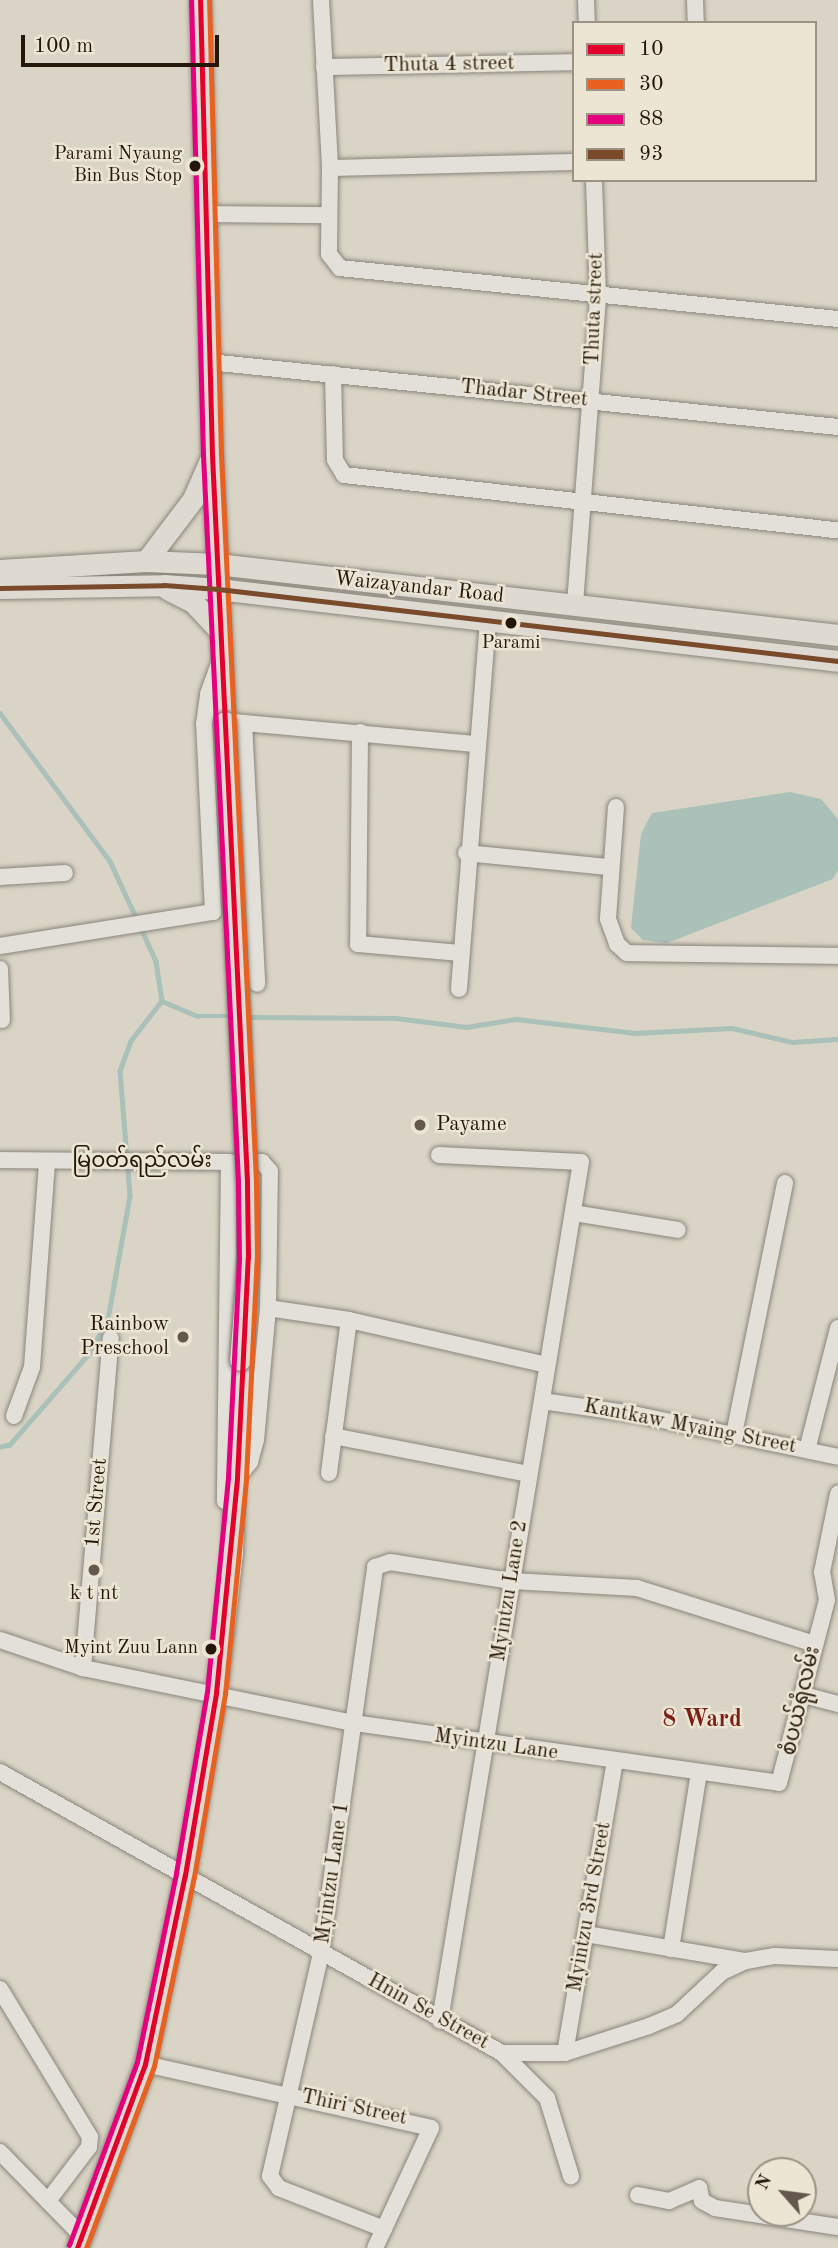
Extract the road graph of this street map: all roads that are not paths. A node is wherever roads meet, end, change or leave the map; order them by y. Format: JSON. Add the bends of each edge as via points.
{"nodes":[{"id":1,"x":200,"y":0,"type":"edge"},
{"id":2,"x":321,"y":0,"type":"edge"},
{"id":3,"x":586,"y":0,"type":"edge"},
{"id":4,"x":695,"y":0,"type":"edge"},
{"id":5,"x":587,"y":21,"type":"edge"},
{"id":6,"x":696,"y":21,"type":"edge"},
{"id":7,"x":572,"y":62,"type":"edge"},
{"id":8,"x":324,"y":68,"type":"junction"},
{"id":9,"x":572,"y":162,"type":"edge"},
{"id":10,"x":330,"y":168,"type":"junction"},
{"id":11,"x":594,"y":182,"type":"edge"},
{"id":12,"x":208,"y":214,"type":"junction"},
{"id":13,"x":329,"y":215,"type":"junction"},
{"id":14,"x":598,"y":296,"type":"junction"},
{"id":15,"x":838,"y":319,"type":"edge"},
{"id":16,"x":209,"y":362,"type":"junction"},
{"id":17,"x":333,"y":374,"type":"junction"},
{"id":18,"x":592,"y":402,"type":"junction"},
{"id":19,"x":838,"y":427,"type":"edge"},
{"id":20,"x":212,"y":455,"type":"junction"},
{"id":21,"x":584,"y":501,"type":"junction"},
{"id":22,"x":217,"y":521,"type":"junction"},
{"id":23,"x":838,"y":530,"type":"edge"},
{"id":24,"x":146,"y":561,"type":"junction"},
{"id":25,"x":217,"y":564,"type":"junction"},
{"id":26,"x":0,"y":570,"type":"edge"},
{"id":27,"x":265,"y":570,"type":"junction"},
{"id":28,"x":148,"y":585,"type":"junction"},
{"id":29,"x":0,"y":588,"type":"edge"},
{"id":30,"x":218,"y":589,"type":"junction"},
{"id":31,"x":262,"y":595,"type":"junction"},
{"id":32,"x":575,"y":604,"type":"junction"},
{"id":33,"x":641,"y":612,"type":"junction"},
{"id":34,"x":488,"y":622,"type":"junction"},
{"id":35,"x":220,"y":631,"type":"junction"},
{"id":36,"x":838,"y":635,"type":"edge"},
{"id":37,"x":639,"y":639,"type":"junction"},
{"id":38,"x":221,"y":659,"type":"junction"},
{"id":39,"x":838,"y":661,"type":"edge"},
{"id":40,"x":235,"y":722,"type":"junction"},
{"id":41,"x":360,"y":732,"type":"junction"},
{"id":42,"x":475,"y":744,"type":"junction"},
{"id":43,"x":616,"y":807,"type":"dead end"},
{"id":44,"x":466,"y":853,"type":"junction"},
{"id":45,"x":610,"y":867,"type":"junction"},
{"id":46,"x":65,"y":873,"type":"dead end"},
{"id":47,"x":0,"y":877,"type":"edge"},
{"id":48,"x":0,"y":946,"type":"edge"},
{"id":49,"x":461,"y":953,"type":"junction"},
{"id":50,"x":838,"y":956,"type":"edge"},
{"id":51,"x":0,"y":968,"type":"edge"},
{"id":52,"x":257,"y":984,"type":"dead end"},
{"id":53,"x":459,"y":989,"type":"dead end"},
{"id":54,"x":2,"y":1020,"type":"edge"},
{"id":55,"x":439,"y":1155,"type":"dead end"},
{"id":56,"x":0,"y":1160,"type":"edge"},
{"id":57,"x":47,"y":1162,"type":"junction"},
{"id":58,"x":229,"y":1162,"type":"junction"},
{"id":59,"x":785,"y":1183,"type":"dead end"},
{"id":60,"x":573,"y":1213,"type":"junction"},
{"id":61,"x":678,"y":1230,"type":"dead end"},
{"id":62,"x":268,"y":1308,"type":"junction"},
{"id":63,"x":349,"y":1320,"type":"junction"},
{"id":64,"x":838,"y":1328,"type":"edge"},
{"id":65,"x":111,"y":1338,"type":"dead end"},
{"id":66,"x":835,"y":1350,"type":"edge"},
{"id":67,"x":547,"y":1365,"type":"junction"},
{"id":68,"x":542,"y":1401,"type":"junction"},
{"id":69,"x":14,"y":1416,"type":"dead end"},
{"id":70,"x":734,"y":1434,"type":"junction"},
{"id":71,"x":333,"y":1436,"type":"junction"},
{"id":72,"x":807,"y":1450,"type":"junction"},
{"id":73,"x":838,"y":1457,"type":"edge"},
{"id":74,"x":329,"y":1473,"type":"dead end"},
{"id":75,"x":529,"y":1474,"type":"junction"},
{"id":76,"x":237,"y":1478,"type":"junction"},
{"id":77,"x":838,"y":1494,"type":"edge"},
{"id":78,"x":232,"y":1552,"type":"junction"},
{"id":79,"x":512,"y":1581,"type":"junction"},
{"id":80,"x":0,"y":1640,"type":"edge"},
{"id":81,"x":815,"y":1644,"type":"junction"},
{"id":82,"x":83,"y":1668,"type":"junction"},
{"id":83,"x":216,"y":1693,"type":"junction"},
{"id":84,"x":804,"y":1695,"type":"junction"},
{"id":85,"x":838,"y":1704,"type":"edge"},
{"id":86,"x":354,"y":1723,"type":"junction"},
{"id":87,"x":485,"y":1744,"type":"junction"},
{"id":88,"x":615,"y":1761,"type":"junction"},
{"id":89,"x":0,"y":1772,"type":"edge"},
{"id":90,"x":699,"y":1772,"type":"junction"},
{"id":91,"x":779,"y":1783,"type":"joint"},
{"id":92,"x":185,"y":1875,"type":"junction"},
{"id":93,"x":586,"y":1934,"type":"junction"},
{"id":94,"x":671,"y":1949,"type":"junction"},
{"id":95,"x":321,"y":1953,"type":"junction"},
{"id":96,"x":838,"y":1959,"type":"edge"},
{"id":97,"x":746,"y":1961,"type":"junction"},
{"id":98,"x":0,"y":1990,"type":"edge"},
{"id":99,"x":440,"y":2020,"type":"junction"},
{"id":100,"x":502,"y":2053,"type":"junction"},
{"id":101,"x":565,"y":2053,"type":"junction"},
{"id":102,"x":145,"y":2064,"type":"junction"},
{"id":103,"x":291,"y":2095,"type":"junction"},
{"id":104,"x":0,"y":2152,"type":"edge"},
{"id":105,"x":571,"y":2176,"type":"dead end"},
{"id":106,"x":638,"y":2196,"type":"dead end"},
{"id":107,"x":48,"y":2201,"type":"junction"},
{"id":108,"x":838,"y":2227,"type":"edge"},
{"id":109,"x":384,"y":2229,"type":"junction"},
{"id":110,"x":79,"y":2242,"type":"edge"},
{"id":111,"x":375,"y":2248,"type":"edge"}],
"edges":[{"from":1,"to":12,"type":"main road"},
{"from":2,"to":8,"type":"street"},
{"from":3,"to":5,"type":"street"},
{"from":4,"to":6,"type":"street"},
{"from":7,"to":8,"type":"street","name":"Thuta 4 street"},
{"from":8,"to":10,"type":"street"},
{"from":9,"to":10,"type":"street"},
{"from":10,"to":13,"type":"street"},
{"from":11,"to":14,"type":"street","name":"Thuta street"},
{"from":12,"to":13,"type":"street"},
{"from":12,"to":16,"type":"main road"},
{"from":13,"to":14,"type":"street","via":[[329,254],[340,268]]},
{"from":14,"to":15,"type":"street"},
{"from":14,"to":18,"type":"street","name":"Thuta street"},
{"from":16,"to":17,"type":"street","name":"Thadar Street"},
{"from":16,"to":20,"type":"main road"},
{"from":17,"to":18,"type":"street","name":"Thadar Street"},
{"from":17,"to":21,"type":"street","via":[[335,460],[344,475]]},
{"from":18,"to":19,"type":"street","name":"Thadar Street"},
{"from":18,"to":21,"type":"street","name":"Thuta street"},
{"from":20,"to":22,"type":"main road"},
{"from":20,"to":24,"type":"main road","via":[[193,499]]},
{"from":21,"to":23,"type":"street"},
{"from":21,"to":32,"type":"street","name":"Thuta street"},
{"from":22,"to":25,"type":"main road"},
{"from":22,"to":27,"type":"main road","via":[[225,541]]},
{"from":24,"to":25,"type":"main road","name":"Waizayandar Road"},
{"from":24,"to":26,"type":"main road","name":"Waizayandar Road"},
{"from":25,"to":27,"type":"main road","name":"Waizayandar Road"},
{"from":25,"to":30,"type":"main road"},
{"from":27,"to":32,"type":"main road","name":"Waizayandar Road"},
{"from":28,"to":29,"type":"main road","name":"Waizayandar Road"},
{"from":28,"to":30,"type":"main road","name":"Waizayandar Road"},
{"from":28,"to":35,"type":"main road","via":[[193,602]]},
{"from":30,"to":31,"type":"main road","name":"Waizayandar Road"},
{"from":30,"to":35,"type":"main road"},
{"from":31,"to":34,"type":"main road","name":"Waizayandar Road"},
{"from":31,"to":35,"type":"main road","via":[[238,607]]},
{"from":32,"to":33,"type":"main road","name":"Waizayandar Road"},
{"from":33,"to":36,"type":"main road","name":"Waizayandar Road"},
{"from":33,"to":37,"type":"main road"},
{"from":34,"to":37,"type":"main road","name":"Waizayandar Road"},
{"from":34,"to":42,"type":"street"},
{"from":35,"to":38,"type":"main road"},
{"from":37,"to":39,"type":"main road","name":"Waizayandar Road"},
{"from":38,"to":40,"type":"main road"},
{"from":38,"to":48,"type":"street","via":[[208,694],[204,724],[213,912]]},
{"from":40,"to":41,"type":"street"},
{"from":40,"to":52,"type":"street"},
{"from":40,"to":76,"type":"main road","bridge":true,"via":[[248,1257]]},
{"from":41,"to":42,"type":"street"},
{"from":41,"to":49,"type":"street","via":[[358,944]]},
{"from":42,"to":44,"type":"street"},
{"from":43,"to":45,"type":"street"},
{"from":44,"to":45,"type":"street"},
{"from":44,"to":49,"type":"street"},
{"from":45,"to":50,"type":"street","via":[[608,919],[617,944],[627,953]]},
{"from":46,"to":47,"type":"street"},
{"from":49,"to":53,"type":"street"},
{"from":51,"to":54,"type":"street"},
{"from":55,"to":60,"type":"street","name":"Myintzu Lane 2","via":[[581,1162]]},
{"from":56,"to":57,"type":"street","name":"မြဝတ်ရည်လမ်း"},
{"from":57,"to":58,"type":"street","name":"မြဝတ်ရည်လမ်း"},
{"from":57,"to":69,"type":"street","via":[[32,1367]]},
{"from":58,"to":62,"type":"street","via":[[262,1162],[270,1171]]},
{"from":58,"to":78,"type":"street","name":"မြဝတ်ရည်လမ်း","via":[[231,1272],[223,1450]]},
{"from":59,"to":70,"type":"street"},
{"from":60,"to":61,"type":"street"},
{"from":60,"to":67,"type":"street","name":"Myintzu Lane 2"},
{"from":62,"to":63,"type":"street"},
{"from":62,"to":76,"type":"street","via":[[256,1440],[250,1462]]},
{"from":63,"to":67,"type":"street"},
{"from":63,"to":71,"type":"street"},
{"from":64,"to":66,"type":"street"},
{"from":65,"to":82,"type":"street","name":"1st Street"},
{"from":66,"to":72,"type":"street"},
{"from":67,"to":68,"type":"street","name":"Myintzu Lane 2"},
{"from":68,"to":70,"type":"street","name":"Kantkaw Myaing Street"},
{"from":68,"to":75,"type":"street","name":"Myintzu Lane 2"},
{"from":70,"to":72,"type":"street","name":"Kantkaw Myaing Street"},
{"from":71,"to":74,"type":"street"},
{"from":71,"to":75,"type":"street"},
{"from":72,"to":73,"type":"street","name":"Kantkaw Myaing Street"},
{"from":75,"to":79,"type":"street","name":"Myintzu Lane 2"},
{"from":76,"to":78,"type":"main road"},
{"from":77,"to":81,"type":"street","name":"စံပယ်ရုံလမ်း","via":[[822,1572],[827,1600]]},
{"from":78,"to":83,"type":"main road"},
{"from":79,"to":81,"type":"street","via":[[636,1588]]},
{"from":79,"to":86,"type":"street","name":"Myintzu Lane 1","via":[[381,1561],[375,1567]]},
{"from":79,"to":87,"type":"street","name":"Myintzu Lane 2"},
{"from":80,"to":82,"type":"street","name":"Myintzu Lane"},
{"from":81,"to":84,"type":"street","name":"စံပယ်ရုံလမ်း"},
{"from":82,"to":83,"type":"street","name":"Myintzu Lane"},
{"from":83,"to":86,"type":"street","name":"Myintzu Lane"},
{"from":83,"to":92,"type":"main road"},
{"from":84,"to":85,"type":"street"},
{"from":84,"to":91,"type":"street","name":"စံပယ်ရုံလမ်း"},
{"from":86,"to":87,"type":"street","name":"Myintzu Lane"},
{"from":86,"to":95,"type":"street","name":"Myintzu Lane 1"},
{"from":87,"to":88,"type":"street","name":"Myintzu Lane"},
{"from":87,"to":99,"type":"street","name":"Myintzu Lane 2"},
{"from":88,"to":90,"type":"street","name":"Myintzu Lane"},
{"from":88,"to":93,"type":"street","name":"Myintzu 3rd Street"},
{"from":89,"to":92,"type":"street","name":"Hnin Se Street"},
{"from":90,"to":91,"type":"street","name":"Myintzu Lane"},
{"from":90,"to":94,"type":"street"},
{"from":92,"to":95,"type":"street","name":"Hnin Se Street"},
{"from":92,"to":102,"type":"main road"},
{"from":93,"to":94,"type":"street"},
{"from":93,"to":101,"type":"street","name":"Myintzu 3rd Street"},
{"from":94,"to":97,"type":"street"},
{"from":95,"to":99,"type":"street","name":"Hnin Se Street"},
{"from":95,"to":103,"type":"street","name":"Myintzu Lane 1"},
{"from":96,"to":97,"type":"street","name":"Hnin Se Street","via":[[775,1956]]},
{"from":97,"to":101,"type":"street","name":"Hnin Se Street","via":[[722,1972],[677,2014]]},
{"from":98,"to":107,"type":"street","via":[[90,2137],[89,2147]]},
{"from":99,"to":100,"type":"street","name":"Hnin Se Street"},
{"from":100,"to":101,"type":"street","name":"Hnin Se Street"},
{"from":100,"to":105,"type":"street","via":[[547,2098]]},
{"from":102,"to":103,"type":"street","name":"Thiri Street"},
{"from":102,"to":110,"type":"main road"},
{"from":103,"to":109,"type":"street","name":"Myintzu Lane 1","via":[[272,2183]]},
{"from":103,"to":109,"type":"street","name":"Thiri Street","via":[[432,2128]]},
{"from":104,"to":107,"type":"street"},
{"from":106,"to":108,"type":"street","via":[[668,2201],[699,2188],[702,2201],[715,2208]]},
{"from":107,"to":110,"type":"street"},
{"from":109,"to":111,"type":"street","name":"Thiri Street"}]}
